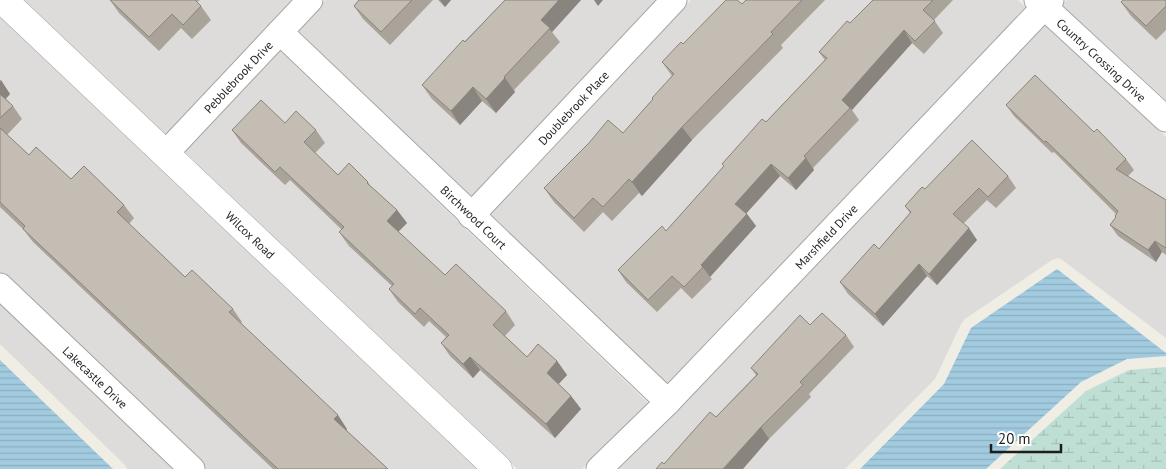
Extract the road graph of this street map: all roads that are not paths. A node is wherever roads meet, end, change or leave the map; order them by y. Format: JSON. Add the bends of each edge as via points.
{"nodes":[{"id":1,"x":3,"y":0,"type":"edge"},
{"id":2,"x":310,"y":0,"type":"edge"},
{"id":3,"x":674,"y":0,"type":"edge"},
{"id":4,"x":1044,"y":2,"type":"edge"},
{"id":5,"x":280,"y":32,"type":"junction"},
{"id":6,"x":1166,"y":119,"type":"edge"},
{"id":7,"x":166,"y":153,"type":"junction"},
{"id":8,"x":471,"y":216,"type":"junction"},
{"id":9,"x":0,"y":286,"type":"edge"},
{"id":10,"x":668,"y":402,"type":"junction"},
{"id":11,"x":192,"y":469,"type":"edge"},
{"id":12,"x":498,"y":469,"type":"edge"},
{"id":13,"x":599,"y":469,"type":"edge"}],
"edges":[{"from":1,"to":7,"type":"street","name":"Wilcox Road"},
{"from":2,"to":5,"type":"street","name":"Pebblebrook Drive"},
{"from":3,"to":8,"type":"street","name":"Doublebrook Place"},
{"from":4,"to":6,"type":"street","name":"Country Crossing Drive"},
{"from":4,"to":10,"type":"street","name":"Marshfield Drive"},
{"from":5,"to":7,"type":"street","name":"Pebblebrook Drive"},
{"from":5,"to":8,"type":"street","name":"Birchwood Court"},
{"from":7,"to":12,"type":"street","name":"Wilcox Road"},
{"from":8,"to":10,"type":"street","name":"Birchwood Court"},
{"from":9,"to":11,"type":"street","name":"Lakecastle Drive"},
{"from":10,"to":13,"type":"street","name":"Marshfield Drive"}]}
